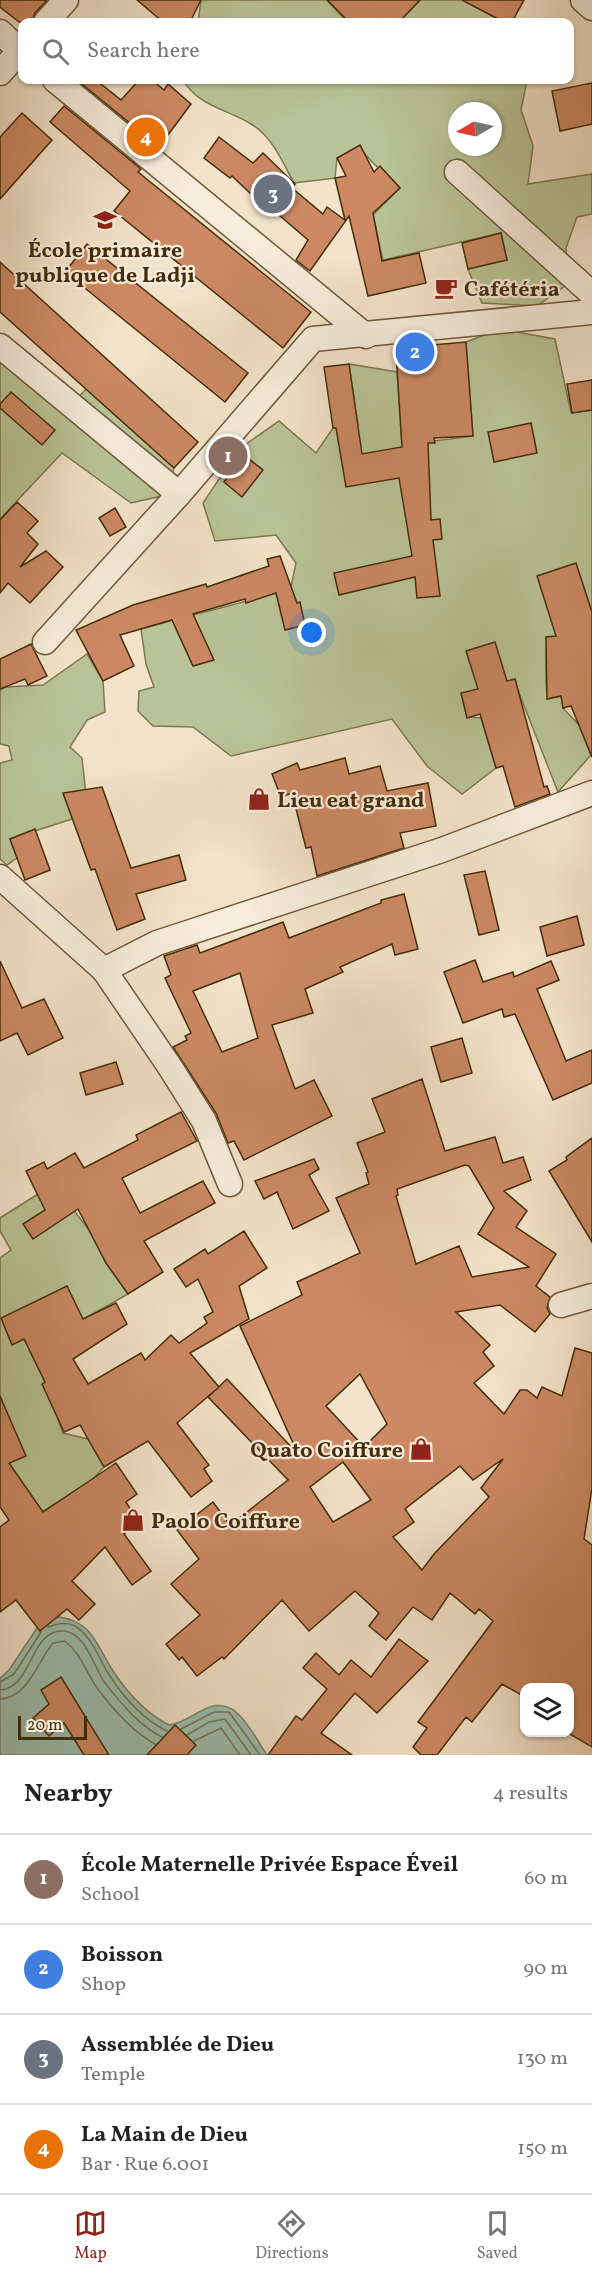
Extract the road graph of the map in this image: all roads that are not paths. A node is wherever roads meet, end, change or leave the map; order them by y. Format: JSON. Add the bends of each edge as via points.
{"nodes":[{"id":1,"x":66,"y":0,"type":"edge"},
{"id":2,"x":583,"y":0,"type":"edge"},
{"id":3,"x":592,"y":8,"type":"edge"},
{"id":4,"x":50,"y":18,"type":"edge"},
{"id":5,"x":0,"y":32,"type":"edge"},
{"id":6,"x":18,"y":47,"type":"edge"},
{"id":7,"x":18,"y":54,"type":"edge"},
{"id":8,"x":0,"y":73,"type":"edge"},
{"id":9,"x":60,"y":84,"type":"edge"},
{"id":10,"x":457,"y":172,"type":"dead end"},
{"id":11,"x":592,"y":294,"type":"edge"},
{"id":12,"x":592,"y":312,"type":"edge"},
{"id":13,"x":366,"y":336,"type":"junction"},
{"id":14,"x":0,"y":346,"type":"edge"},
{"id":15,"x":179,"y":494,"type":"junction"},
{"id":16,"x":45,"y":642,"type":"dead end"},
{"id":17,"x":592,"y":793,"type":"edge"},
{"id":18,"x":0,"y":877,"type":"edge"},
{"id":19,"x":104,"y":970,"type":"junction"},
{"id":20,"x":231,"y":1184,"type":"dead end"},
{"id":21,"x":592,"y":1296,"type":"edge"},
{"id":22,"x":561,"y":1305,"type":"dead end"}],
"edges":[{"from":1,"to":4,"type":"street"},
{"from":2,"to":3,"type":"street"},
{"from":5,"to":6,"type":"street"},
{"from":7,"to":8,"type":"street"},
{"from":9,"to":13,"type":"street"},
{"from":10,"to":11,"type":"street"},
{"from":12,"to":13,"type":"street"},
{"from":13,"to":15,"type":"street","via":[[313,339]]},
{"from":14,"to":15,"type":"street"},
{"from":15,"to":16,"type":"street"},
{"from":17,"to":19,"type":"street","via":[[442,850],[157,942]]},
{"from":18,"to":19,"type":"street"},
{"from":19,"to":20,"type":"street","via":[[204,1121]]},
{"from":21,"to":22,"type":"street"}]}
